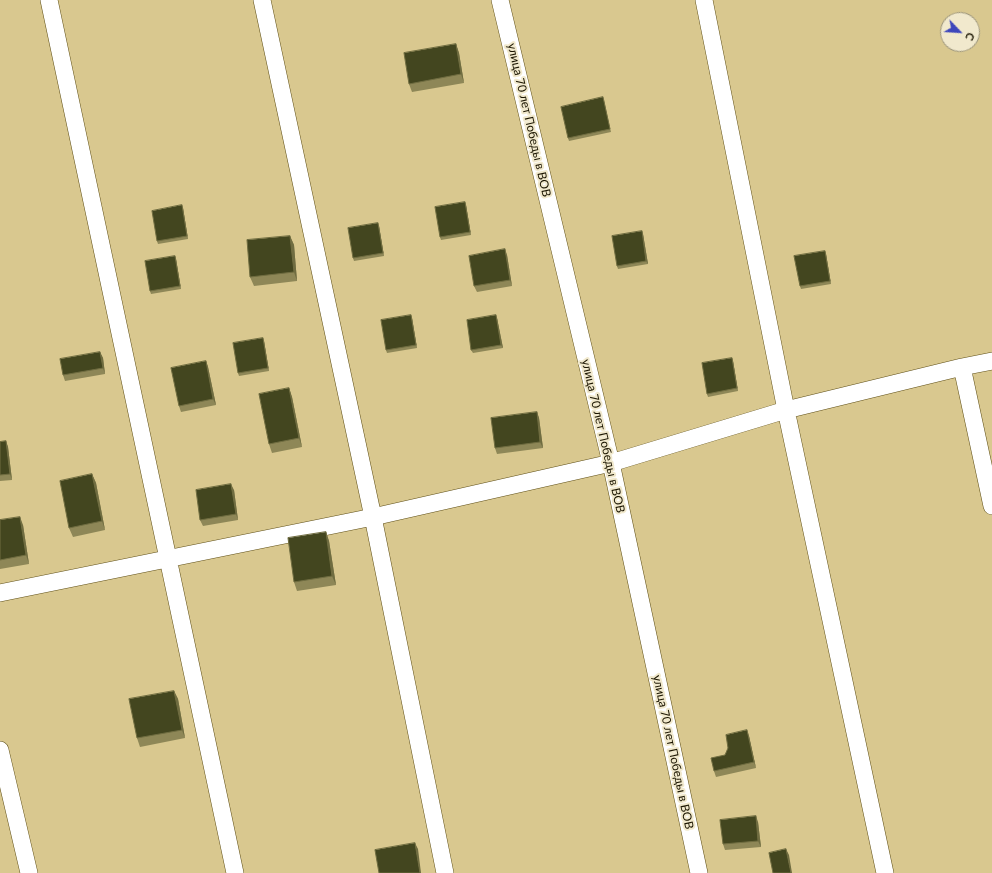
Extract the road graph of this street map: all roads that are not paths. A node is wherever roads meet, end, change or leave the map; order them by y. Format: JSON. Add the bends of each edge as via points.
{"nodes":[{"id":1,"x":49,"y":0,"type":"edge"},
{"id":2,"x":262,"y":0,"type":"edge"},
{"id":3,"x":500,"y":0,"type":"edge"},
{"id":4,"x":704,"y":0,"type":"edge"},
{"id":5,"x":992,"y":362,"type":"edge"},
{"id":6,"x":962,"y":367,"type":"junction"},
{"id":7,"x":786,"y":410,"type":"junction"},
{"id":8,"x":611,"y":464,"type":"junction"},
{"id":9,"x":992,"y":506,"type":"edge"},
{"id":10,"x":373,"y":518,"type":"junction"},
{"id":11,"x":168,"y":560,"type":"junction"},
{"id":12,"x":0,"y":593,"type":"edge"},
{"id":13,"x":0,"y":750,"type":"edge"},
{"id":14,"x":29,"y":873,"type":"edge"},
{"id":15,"x":235,"y":873,"type":"edge"},
{"id":16,"x":445,"y":873,"type":"edge"},
{"id":17,"x":699,"y":873,"type":"edge"},
{"id":18,"x":886,"y":873,"type":"edge"}],
"edges":[{"from":1,"to":11,"type":"street"},
{"from":2,"to":10,"type":"street"},
{"from":3,"to":8,"type":"street","name":"улица 70 лет Победы в ВОВ"},
{"from":4,"to":7,"type":"street"},
{"from":5,"to":6,"type":"street"},
{"from":6,"to":7,"type":"street"},
{"from":6,"to":9,"type":"street"},
{"from":7,"to":8,"type":"street"},
{"from":7,"to":18,"type":"street"},
{"from":8,"to":10,"type":"street"},
{"from":8,"to":17,"type":"street","name":"улица 70 лет Победы в ВОВ"},
{"from":10,"to":11,"type":"street"},
{"from":10,"to":16,"type":"street"},
{"from":11,"to":12,"type":"street"},
{"from":11,"to":15,"type":"street"},
{"from":13,"to":14,"type":"street"}]}
